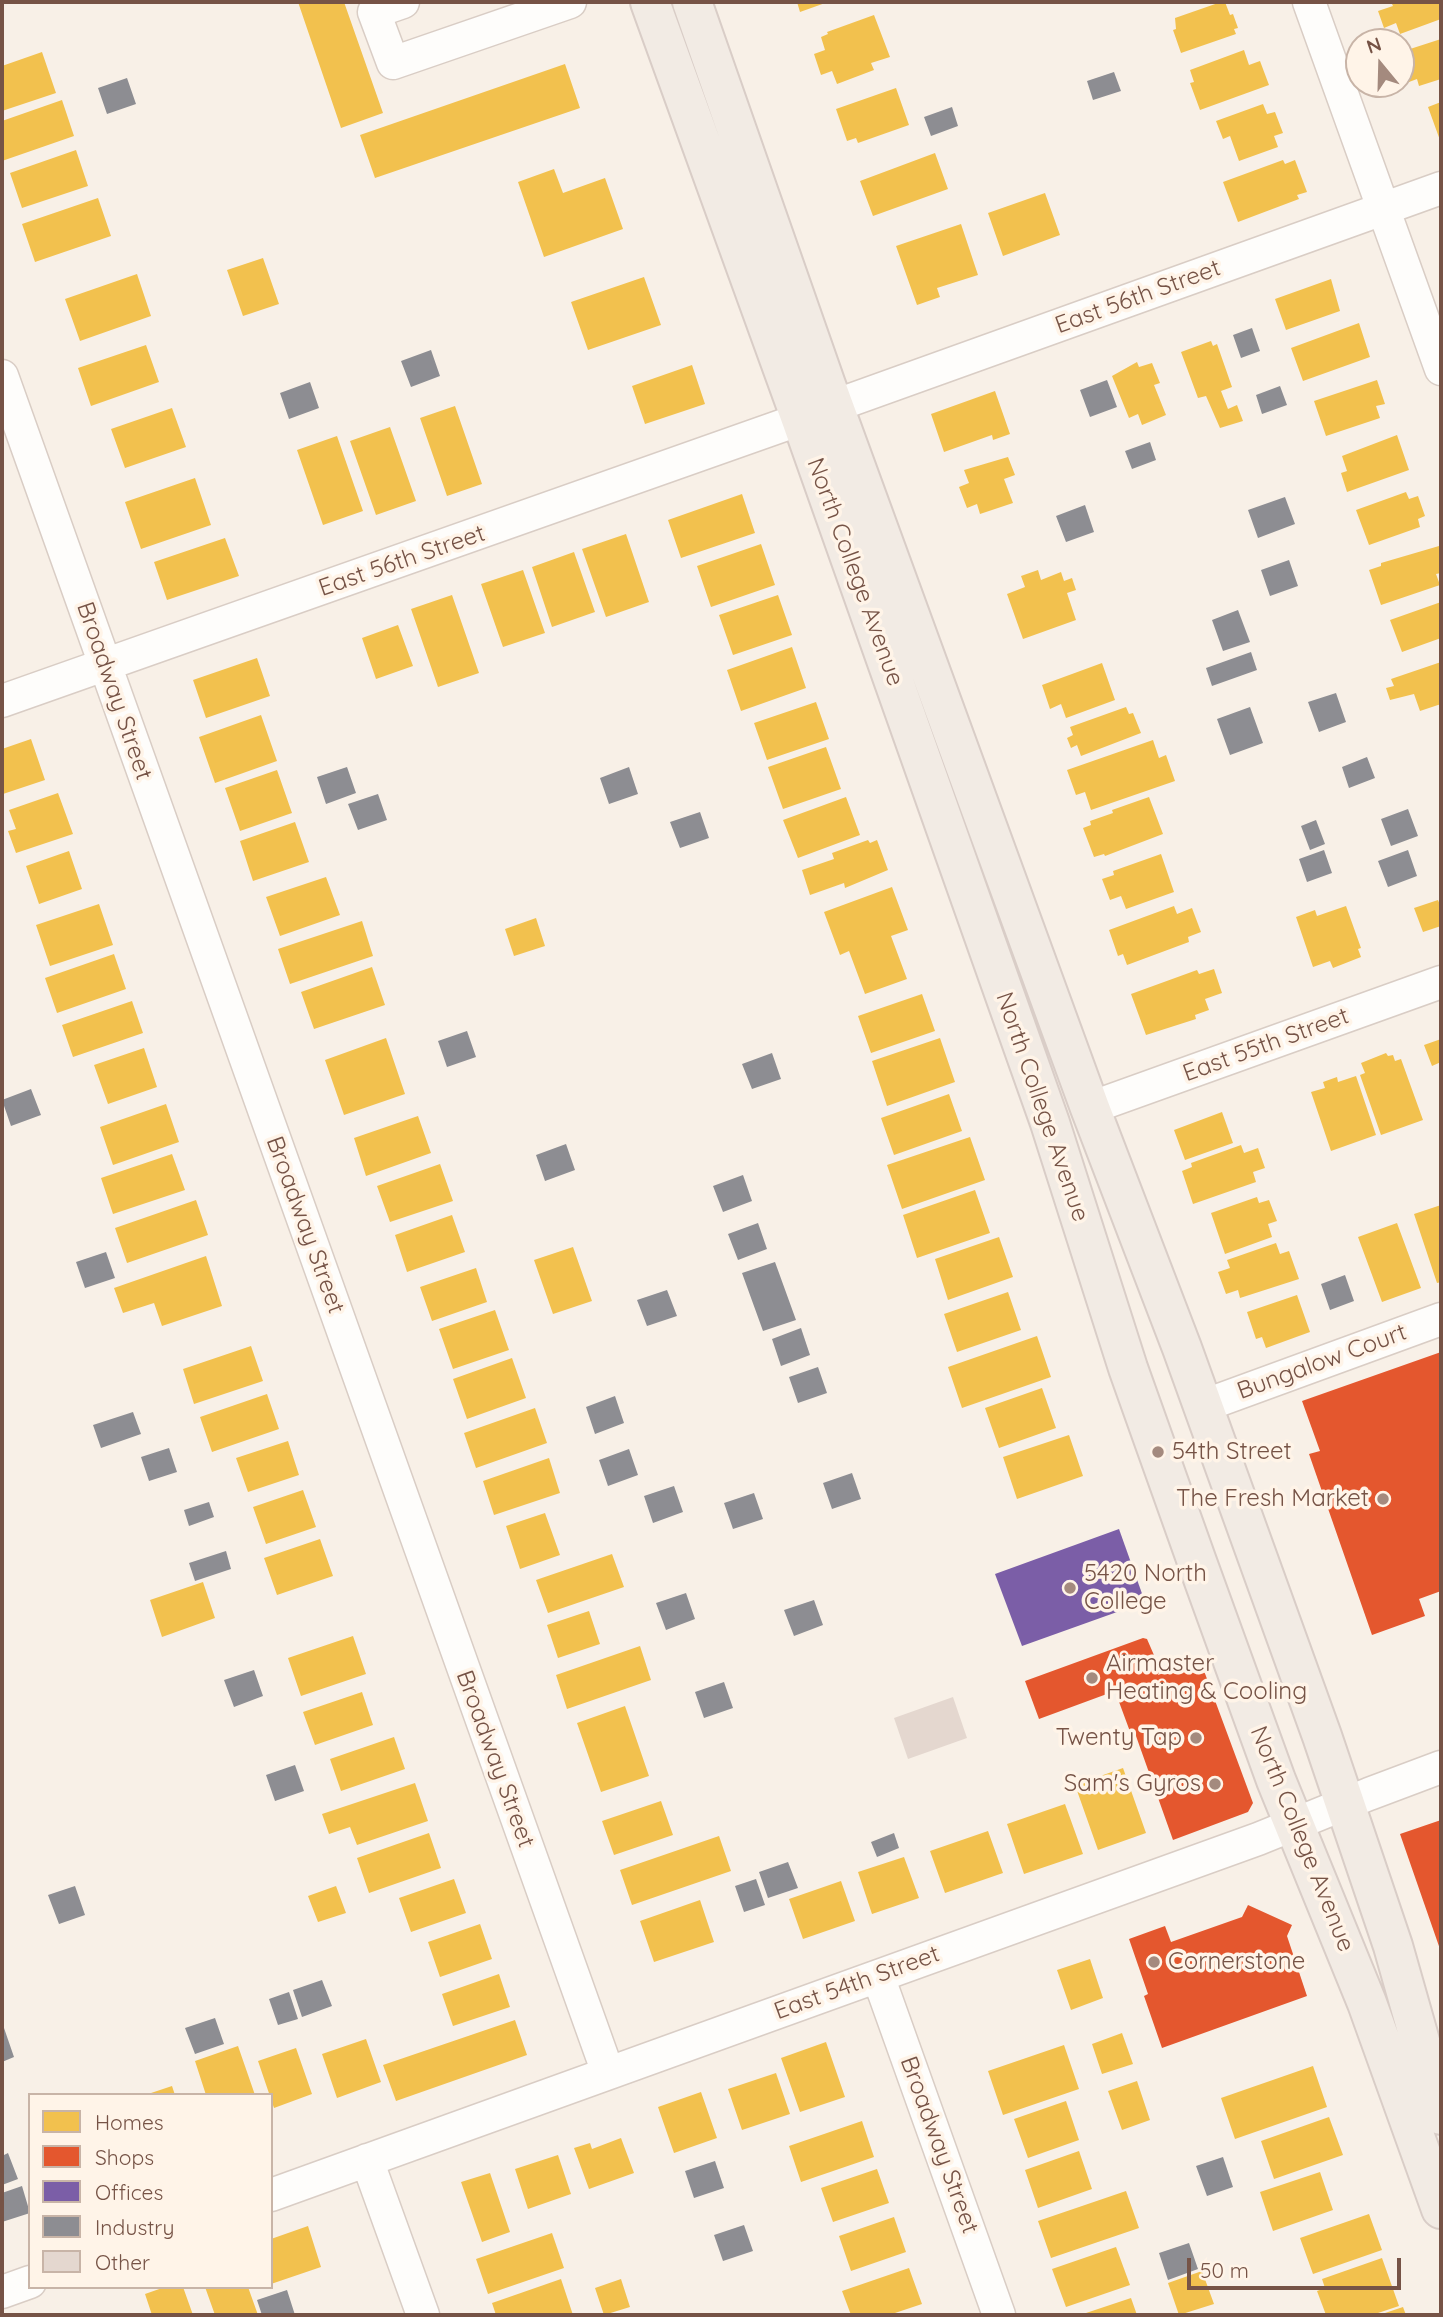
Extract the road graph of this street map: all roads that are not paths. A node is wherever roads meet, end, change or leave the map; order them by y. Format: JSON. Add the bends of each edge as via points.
{"nodes":[{"id":1,"x":403,"y":2,"type":"edge"},
{"id":2,"x":570,"y":2,"type":"edge"},
{"id":3,"x":650,"y":2,"type":"edge"},
{"id":4,"x":692,"y":2,"type":"edge"},
{"id":5,"x":1310,"y":2,"type":"edge"},
{"id":6,"x":1441,"y":188,"type":"edge"},
{"id":7,"x":1383,"y":208,"type":"junction"},
{"id":8,"x":1441,"y":369,"type":"edge"},
{"id":9,"x":2,"y":376,"type":"edge"},
{"id":10,"x":817,"y":412,"type":"junction"},
{"id":11,"x":104,"y":664,"type":"junction"},
{"id":12,"x":2,"y":701,"type":"edge"},
{"id":13,"x":1441,"y":982,"type":"edge"},
{"id":14,"x":1090,"y":1108,"type":"junction"},
{"id":15,"x":1441,"y":1319,"type":"edge"},
{"id":16,"x":1203,"y":1406,"type":"junction"},
{"id":17,"x":1441,"y":1767,"type":"edge"},
{"id":18,"x":1344,"y":1804,"type":"junction"},
{"id":19,"x":1294,"y":1825,"type":"junction"},
{"id":20,"x":878,"y":1976,"type":"junction"},
{"id":21,"x":608,"y":2073,"type":"junction"},
{"id":22,"x":1441,"y":2115,"type":"edge"},
{"id":23,"x":368,"y":2160,"type":"junction"},
{"id":24,"x":273,"y":2194,"type":"edge"},
{"id":25,"x":1441,"y":2209,"type":"edge"},
{"id":26,"x":28,"y":2283,"type":"edge"},
{"id":27,"x":2,"y":2292,"type":"edge"},
{"id":28,"x":423,"y":2315,"type":"edge"},
{"id":29,"x":999,"y":2315,"type":"edge"}],
"edges":[{"from":1,"to":2,"type":"street","via":[[374,12],[393,63]]},
{"from":3,"to":10,"type":"main road","name":"North College Avenue"},
{"from":4,"to":10,"type":"main road","name":"North College Avenue"},
{"from":5,"to":7,"type":"street"},
{"from":6,"to":7,"type":"street","name":"East 56th Street"},
{"from":7,"to":8,"type":"street"},
{"from":7,"to":10,"type":"street","name":"East 56th Street"},
{"from":9,"to":11,"type":"street","name":"Broadway Street"},
{"from":10,"to":11,"type":"street","name":"East 56th Street"},
{"from":10,"to":14,"type":"main road","name":"North College Avenue"},
{"from":10,"to":19,"type":"main road","name":"North College Avenue","via":[[1128,1368]]},
{"from":11,"to":12,"type":"street","name":"East 56th Street"},
{"from":11,"to":21,"type":"street","name":"Broadway Street"},
{"from":13,"to":14,"type":"street","name":"East 55th Street"},
{"from":14,"to":16,"type":"main road","name":"North College Avenue"},
{"from":15,"to":16,"type":"street","name":"Bungalow Court"},
{"from":16,"to":18,"type":"main road","name":"North College Avenue"},
{"from":17,"to":18,"type":"street","name":"East 54th Street"},
{"from":18,"to":19,"type":"street","name":"East 54th Street"},
{"from":18,"to":22,"type":"main road","name":"North College Avenue","via":[[1393,1946]]},
{"from":19,"to":20,"type":"street","name":"East 54th Street"},
{"from":19,"to":25,"type":"main road","name":"North College Avenue","via":[[1346,1946]]},
{"from":20,"to":21,"type":"street","name":"East 54th Street"},
{"from":20,"to":29,"type":"street","name":"Broadway Street"},
{"from":21,"to":23,"type":"street","name":"East 54th Street"},
{"from":23,"to":24,"type":"street","name":"East 54th Street"},
{"from":23,"to":28,"type":"street"},
{"from":26,"to":27,"type":"street"}]}
